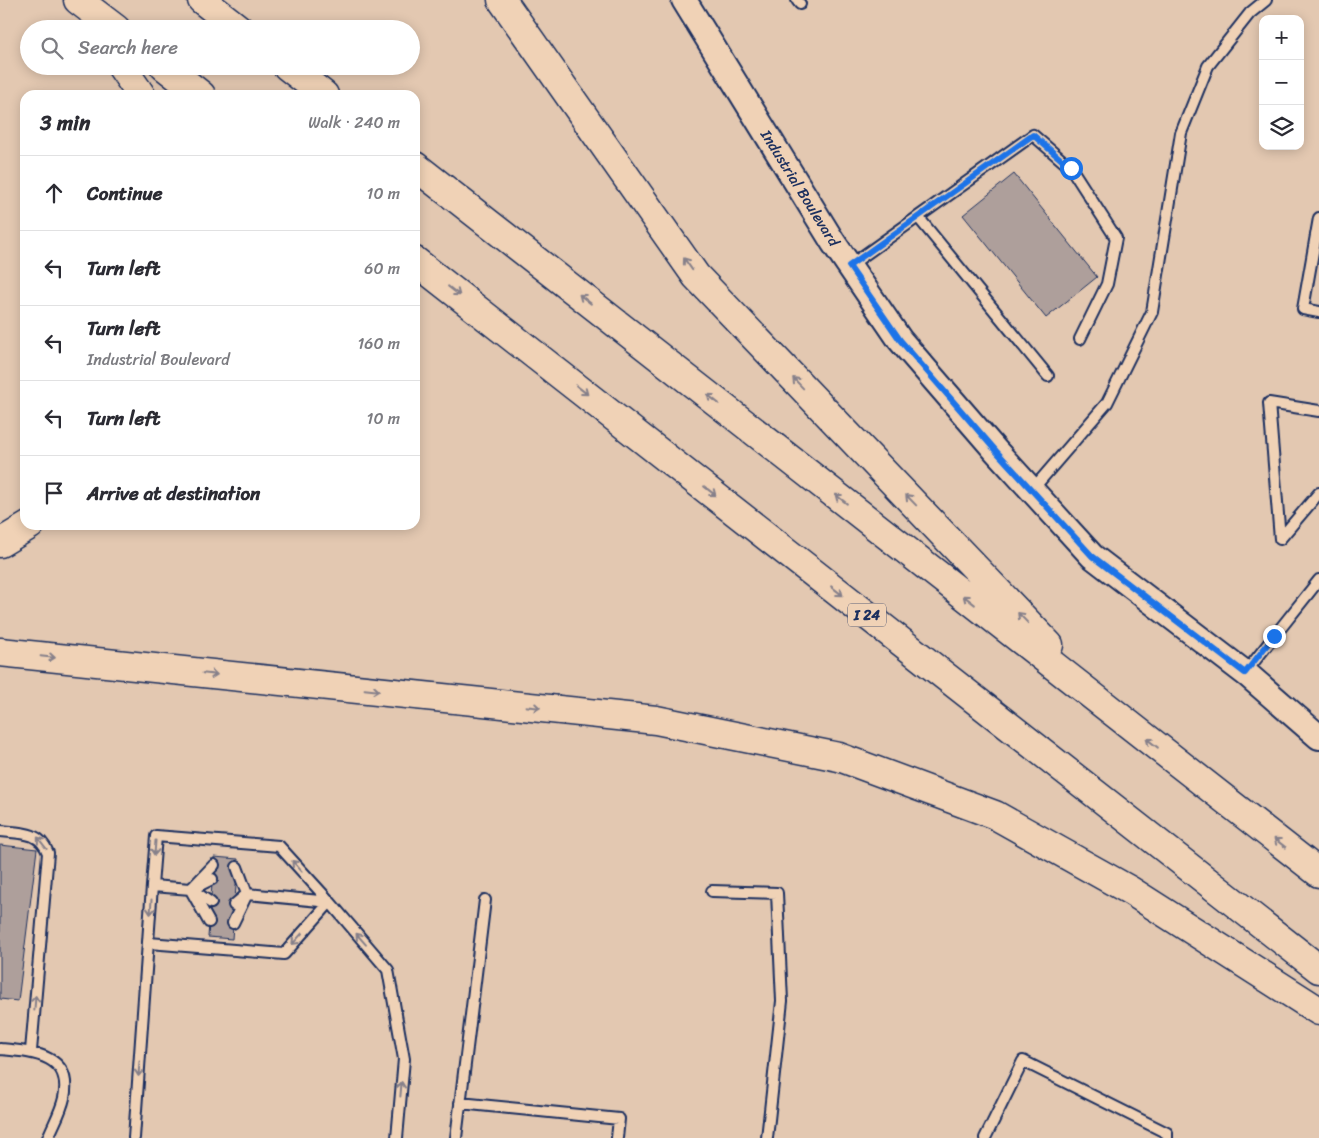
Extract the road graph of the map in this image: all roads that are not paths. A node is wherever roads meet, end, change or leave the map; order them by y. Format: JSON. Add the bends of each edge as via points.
{"nodes":[{"id":1,"x":74,"y":0,"type":"edge"},
{"id":2,"x":78,"y":0,"type":"edge"},
{"id":3,"x":202,"y":0,"type":"edge"},
{"id":4,"x":502,"y":0,"type":"edge"},
{"id":5,"x":684,"y":0,"type":"edge"},
{"id":6,"x":1266,"y":0,"type":"edge"},
{"id":7,"x":88,"y":20,"type":"edge"},
{"id":8,"x":104,"y":20,"type":"edge"},
{"id":9,"x":228,"y":20,"type":"edge"},
{"id":10,"x":127,"y":75,"type":"edge"},
{"id":11,"x":175,"y":75,"type":"edge"},
{"id":12,"x":298,"y":75,"type":"edge"},
{"id":13,"x":138,"y":90,"type":"edge"},
{"id":14,"x":195,"y":90,"type":"edge"},
{"id":15,"x":318,"y":90,"type":"edge"},
{"id":16,"x":420,"y":170,"type":"edge"},
{"id":17,"x":918,"y":217,"type":"junction"},
{"id":18,"x":1319,"y":218,"type":"edge"},
{"id":19,"x":420,"y":265,"type":"edge"},
{"id":20,"x":849,"y":266,"type":"junction"},
{"id":21,"x":1319,"y":312,"type":"edge"},
{"id":22,"x":1080,"y":339,"type":"dead end"},
{"id":23,"x":1048,"y":376,"type":"dead end"},
{"id":24,"x":1319,"y":411,"type":"edge"},
{"id":25,"x":1032,"y":490,"type":"junction"},
{"id":26,"x":1319,"y":493,"type":"edge"},
{"id":27,"x":21,"y":530,"type":"edge"},
{"id":28,"x":0,"y":542,"type":"edge"},
{"id":29,"x":1319,"y":580,"type":"edge"},
{"id":30,"x":0,"y":652,"type":"edge"},
{"id":31,"x":1245,"y":673,"type":"junction"},
{"id":32,"x":1117,"y":716,"type":"junction"},
{"id":33,"x":1319,"y":737,"type":"edge"},
{"id":34,"x":0,"y":831,"type":"edge"},
{"id":35,"x":214,"y":865,"type":"dead end"},
{"id":36,"x":237,"y":867,"type":"dead end"},
{"id":37,"x":1319,"y":873,"type":"edge"},
{"id":38,"x":212,"y":880,"type":"dead end"},
{"id":39,"x":236,"y":881,"type":"dead end"},
{"id":40,"x":152,"y":886,"type":"junction"},
{"id":41,"x":191,"y":889,"type":"junction"},
{"id":42,"x":712,"y":891,"type":"dead end"},
{"id":43,"x":247,"y":894,"type":"junction"},
{"id":44,"x":485,"y":900,"type":"dead end"},
{"id":45,"x":330,"y":902,"type":"junction"},
{"id":46,"x":211,"y":903,"type":"dead end"},
{"id":47,"x":234,"y":905,"type":"dead end"},
{"id":48,"x":209,"y":922,"type":"dead end"},
{"id":49,"x":233,"y":923,"type":"dead end"},
{"id":50,"x":149,"y":943,"type":"junction"},
{"id":51,"x":1319,"y":970,"type":"edge"},
{"id":52,"x":1319,"y":1011,"type":"edge"},
{"id":53,"x":0,"y":1049,"type":"edge"},
{"id":54,"x":31,"y":1052,"type":"junction"},
{"id":55,"x":460,"y":1103,"type":"junction"},
{"id":56,"x":48,"y":1138,"type":"edge"},
{"id":57,"x":134,"y":1138,"type":"edge"},
{"id":58,"x":396,"y":1138,"type":"edge"},
{"id":59,"x":456,"y":1138,"type":"edge"},
{"id":60,"x":617,"y":1138,"type":"edge"},
{"id":61,"x":767,"y":1138,"type":"edge"},
{"id":62,"x":985,"y":1138,"type":"edge"},
{"id":63,"x":1167,"y":1138,"type":"edge"}],
"edges":[{"from":1,"to":7,"type":"highway"},
{"from":2,"to":8,"type":"highway"},
{"from":3,"to":9,"type":"highway"},
{"from":32,"to":4,"type":"highway","one_way":true,"via":[[696,276]]},
{"from":5,"to":20,"type":"street","name":"Industrial Boulevard"},
{"from":6,"to":25,"type":"lane","via":[[1250,13],[1208,66],[1180,133],[1152,312],[1107,403]]},
{"from":10,"to":13,"type":"highway"},
{"from":11,"to":14,"type":"highway"},
{"from":12,"to":15,"type":"highway"},
{"from":32,"to":16,"type":"highway","one_way":true},
{"from":17,"to":20,"type":"lane"},
{"from":17,"to":22,"type":"lane","via":[[1033,135],[1071,168],[1116,238],[1107,284]]},
{"from":17,"to":23,"type":"lane"},
{"from":18,"to":21,"type":"lane","via":[[1303,309]]},
{"from":19,"to":51,"type":"highway","number":"I 24","one_way":true},
{"from":20,"to":25,"type":"street","name":"Industrial Boulevard","via":[[900,340]]},
{"from":24,"to":26,"type":"lane","via":[[1269,402],[1280,539]]},
{"from":25,"to":31,"type":"street","name":"Industrial Boulevard","via":[[1092,556]]},
{"from":27,"to":28,"type":"highway"},
{"from":29,"to":31,"type":"lane"},
{"from":30,"to":52,"type":"highway","one_way":true,"via":[[656,720],[840,757],[995,815],[1130,890]]},
{"from":31,"to":33,"type":"street","name":"Industrial Boulevard"},
{"from":37,"to":32,"type":"highway","one_way":true},
{"from":54,"to":34,"type":"lane","one_way":true,"via":[[48,853],[38,837]]},
{"from":35,"to":41,"type":"lane"},
{"from":36,"to":43,"type":"lane"},
{"from":38,"to":41,"type":"lane"},
{"from":39,"to":43,"type":"lane"},
{"from":40,"to":41,"type":"lane"},
{"from":45,"to":40,"type":"lane","one_way":true,"via":[[279,846],[156,836]]},
{"from":40,"to":50,"type":"lane","one_way":true},
{"from":41,"to":46,"type":"lane"},
{"from":41,"to":48,"type":"lane"},
{"from":42,"to":61,"type":"lane","via":[[777,893],[782,1001]]},
{"from":43,"to":45,"type":"lane"},
{"from":43,"to":47,"type":"lane"},
{"from":43,"to":49,"type":"lane"},
{"from":44,"to":55,"type":"lane"},
{"from":45,"to":50,"type":"lane","one_way":true,"via":[[284,954]]},
{"from":58,"to":45,"type":"lane","one_way":true,"via":[[404,1059],[388,970]]},
{"from":50,"to":57,"type":"lane","one_way":true},
{"from":53,"to":54,"type":"lane"},
{"from":54,"to":56,"type":"lane","via":[[49,1057],[61,1070],[65,1084],[64,1099]]},
{"from":55,"to":59,"type":"lane"},
{"from":55,"to":60,"type":"lane","via":[[619,1118]]},
{"from":62,"to":63,"type":"lane","via":[[1024,1061],[1167,1133]]}]}
